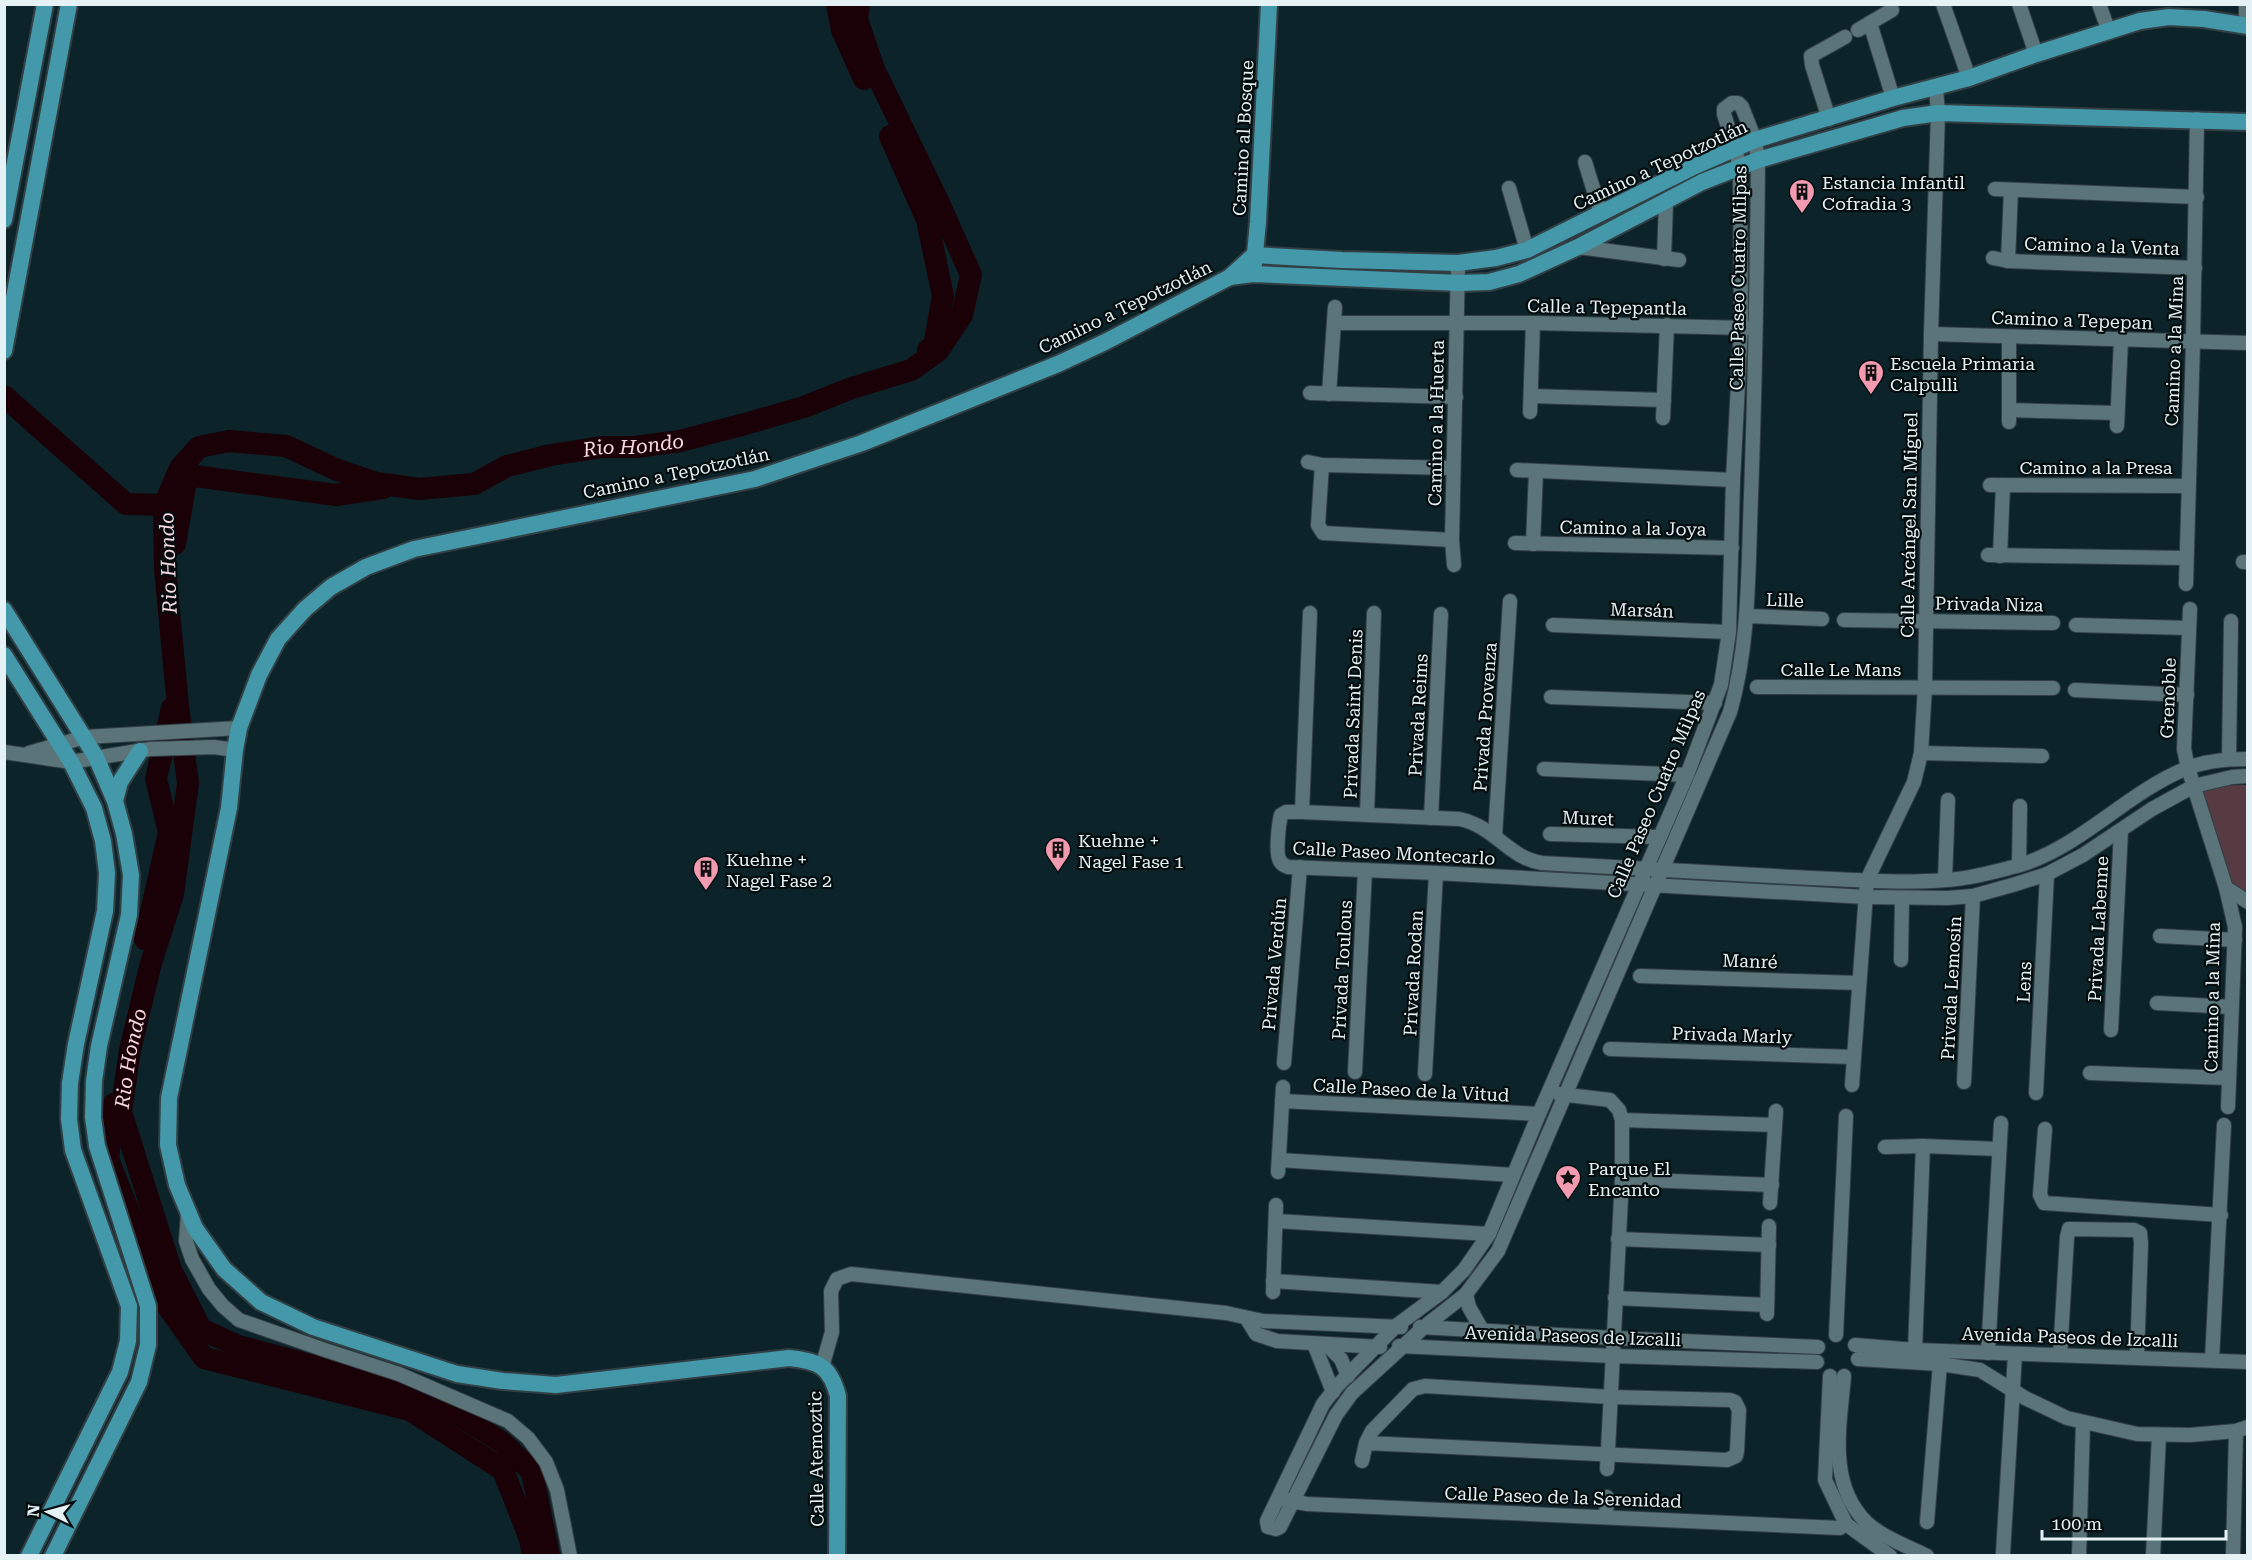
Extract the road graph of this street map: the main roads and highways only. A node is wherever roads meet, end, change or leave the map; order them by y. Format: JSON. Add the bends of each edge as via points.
{"nodes":[{"id":1,"x":45,"y":4,"type":"edge"},
{"id":2,"x":69,"y":4,"type":"edge"},
{"id":3,"x":1269,"y":4,"type":"edge"},
{"id":4,"x":2168,"y":11,"type":"edge"},
{"id":5,"x":2246,"y":26,"type":"edge"},
{"id":6,"x":24,"y":115,"type":"junction"},
{"id":7,"x":47,"y":120,"type":"junction"},
{"id":8,"x":2247,"y":122,"type":"edge"},
{"id":9,"x":18,"y":150,"type":"junction"},
{"id":10,"x":41,"y":154,"type":"junction"},
{"id":11,"x":1738,"y":158,"type":"junction"},
{"id":12,"x":4,"y":220,"type":"edge"},
{"id":13,"x":1254,"y":255,"type":"junction"},
{"id":14,"x":1253,"y":274,"type":"junction"},
{"id":15,"x":1230,"y":277,"type":"junction"},
{"id":16,"x":4,"y":351,"type":"edge"},
{"id":17,"x":4,"y":610,"type":"edge"},
{"id":18,"x":4,"y":656,"type":"edge"},
{"id":19,"x":145,"y":750,"type":"road end"},
{"id":20,"x":115,"y":801,"type":"junction"},
{"id":21,"x":822,"y":1366,"type":"joint"},
{"id":22,"x":29,"y":1556,"type":"edge"},
{"id":23,"x":53,"y":1556,"type":"edge"},
{"id":24,"x":837,"y":1556,"type":"edge"}],
"edges":[{"from":1,"to":6,"type":"main road"},
{"from":2,"to":7,"type":"main road"},
{"from":3,"to":13,"type":"main road","name":"Camino al Bosque"},
{"from":4,"to":5,"type":"main road","name":"Camino a Tepotzotlán"},
{"from":4,"to":11,"type":"main road","name":"Camino a Tepotzotlán","via":[[1970,78],[1755,140]]},
{"from":6,"to":7,"type":"main road"},
{"from":6,"to":9,"type":"main road"},
{"from":7,"to":10,"type":"main road"},
{"from":8,"to":11,"type":"main road","name":"Camino a Tepotzotlán","via":[[1938,113],[1904,118],[1758,160]]},
{"from":9,"to":10,"type":"main road"},
{"from":9,"to":12,"type":"main road"},
{"from":10,"to":16,"type":"main road"},
{"from":11,"to":13,"type":"main road","name":"Camino a Tepotzotlán","via":[[1691,168],[1527,250],[1458,263]]},
{"from":11,"to":14,"type":"main road","name":"Camino a Tepotzotlán","via":[[1702,182],[1578,247],[1519,274],[1489,282]]},
{"from":13,"to":14,"type":"main road","name":"Camino al Bosque"},
{"from":13,"to":15,"type":"main road","name":"Camino a Tepotzotlán"},
{"from":14,"to":15,"type":"main road","name":"Camino a Tepotzotlán"},
{"from":15,"to":21,"type":"main road","name":"Camino a Tepotzotlán","via":[[1058,364],[862,443],[755,479],[414,549],[366,567],[331,586],[278,639],[239,728],[230,808],[169,1098],[168,1145],[177,1185],[195,1228],[224,1269],[261,1302],[313,1327],[457,1374],[503,1382],[556,1384],[789,1358],[810,1360]]},
{"from":17,"to":20,"type":"main road","via":[[85,737]]},
{"from":18,"to":22,"type":"main road","via":[[71,762],[94,808],[103,841],[107,873],[105,911],[76,1044],[69,1119],[73,1150],[129,1306],[128,1341],[120,1372]]},
{"from":19,"to":20,"type":"main road","via":[[120,782]]},
{"from":20,"to":23,"type":"main road","via":[[131,874],[129,915],[99,1047],[93,1117],[97,1146],[148,1306],[148,1345],[139,1382]]},
{"from":21,"to":24,"type":"main road","name":"Calle Atemoztic","via":[[833,1378],[838,1396]]}]}
